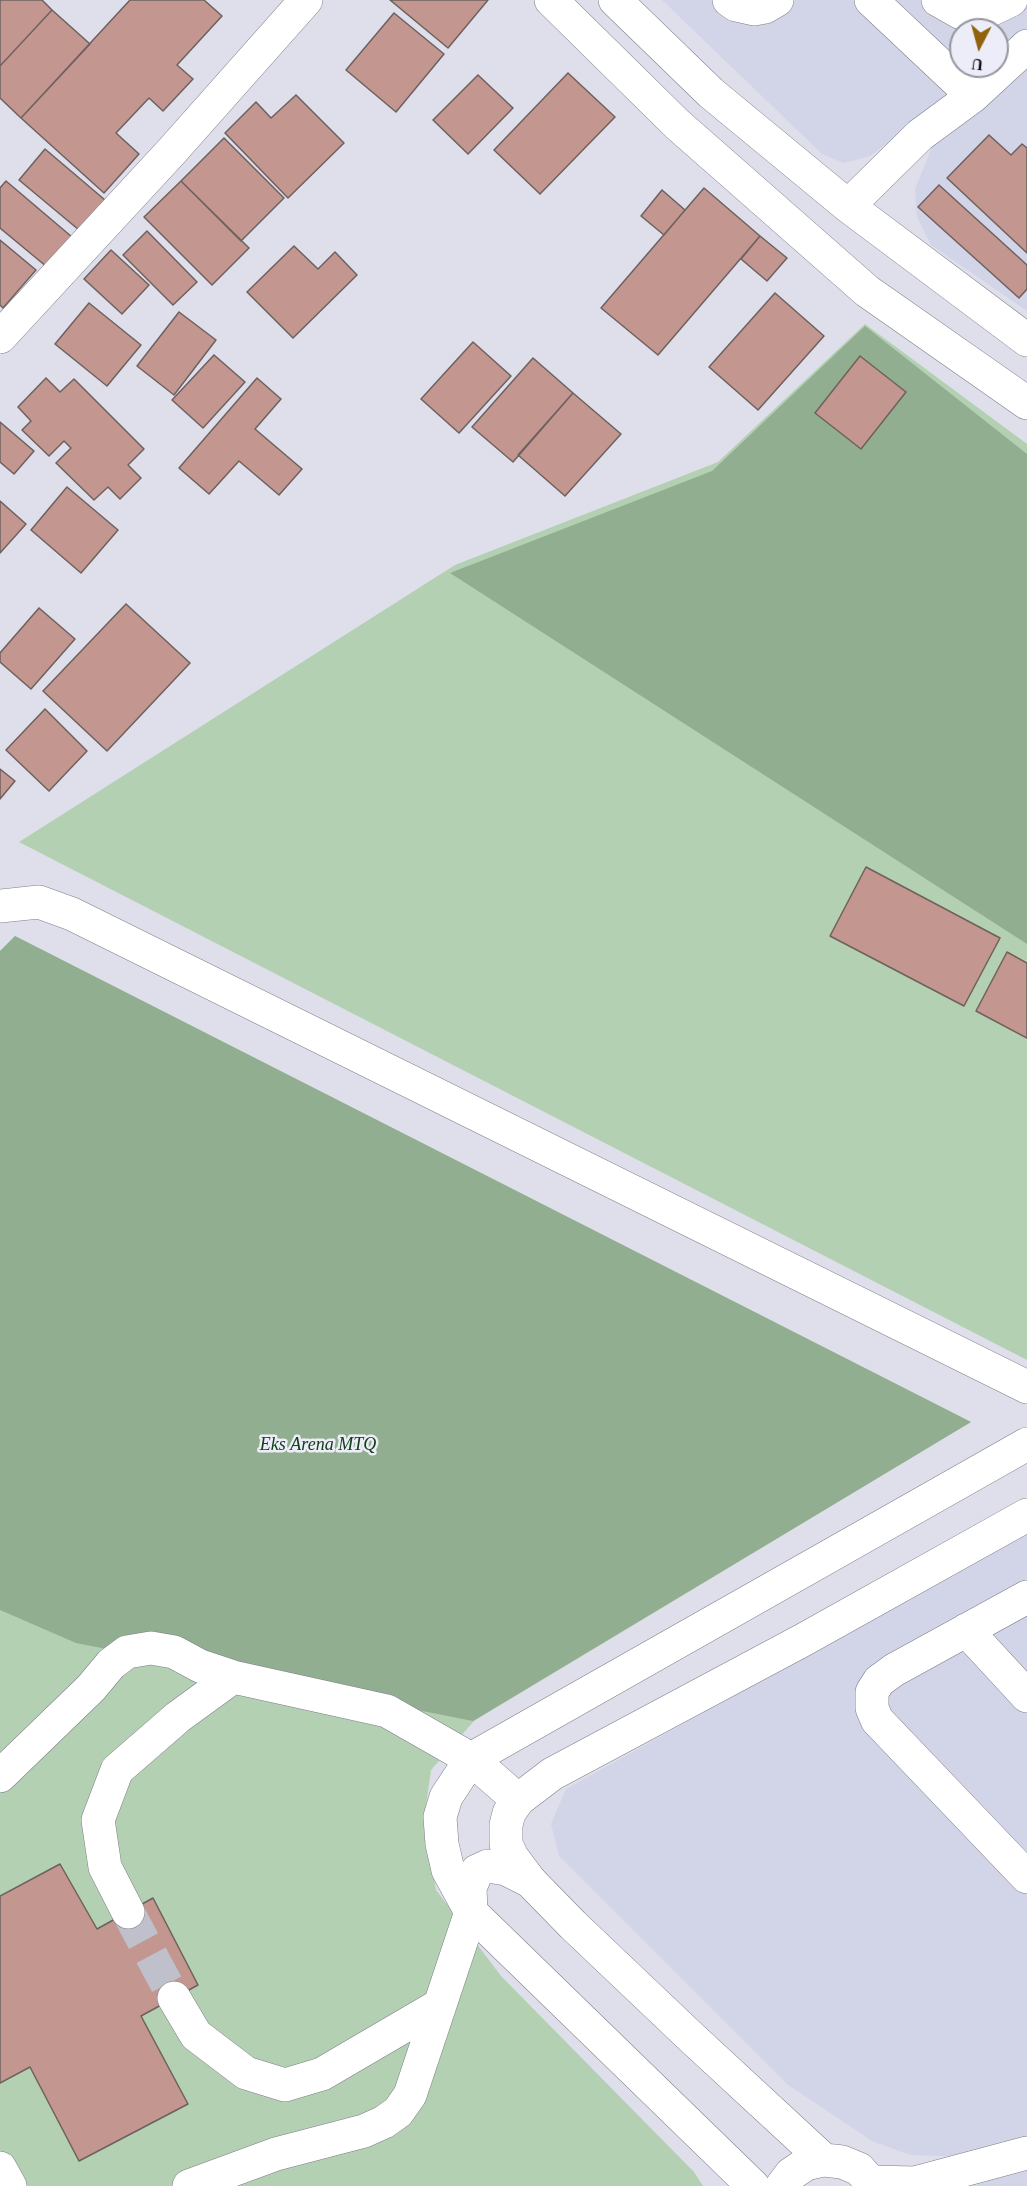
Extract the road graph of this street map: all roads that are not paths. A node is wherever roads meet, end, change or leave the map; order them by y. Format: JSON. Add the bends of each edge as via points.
{"nodes":[{"id":1,"x":306,"y":0,"type":"edge"},
{"id":2,"x":551,"y":0,"type":"edge"},
{"id":3,"x":615,"y":0,"type":"edge"},
{"id":4,"x":729,"y":0,"type":"edge"},
{"id":5,"x":777,"y":0,"type":"edge"},
{"id":6,"x":871,"y":0,"type":"edge"},
{"id":7,"x":938,"y":0,"type":"edge"},
{"id":8,"x":1011,"y":0,"type":"edge"},
{"id":9,"x":1027,"y":46,"type":"edge"},
{"id":10,"x":711,"y":93,"type":"junction"},
{"id":11,"x":973,"y":96,"type":"junction"},
{"id":12,"x":677,"y":124,"type":"junction"},
{"id":13,"x":848,"y":206,"type":"junction"},
{"id":14,"x":0,"y":337,"type":"edge"},
{"id":15,"x":1027,"y":340,"type":"edge"},
{"id":16,"x":1027,"y":403,"type":"edge"},
{"id":17,"x":0,"y":906,"type":"edge"},
{"id":18,"x":1027,"y":1388,"type":"edge"},
{"id":19,"x":1027,"y":1444,"type":"edge"},
{"id":20,"x":1027,"y":1515,"type":"edge"},
{"id":21,"x":1027,"y":1597,"type":"edge"},
{"id":22,"x":966,"y":1630,"type":"junction"},
{"id":23,"x":233,"y":1677,"type":"junction"},
{"id":24,"x":1027,"y":1696,"type":"edge"},
{"id":25,"x":471,"y":1759,"type":"junction"},
{"id":26,"x":0,"y":1776,"type":"edge"},
{"id":27,"x":518,"y":1800,"type":"junction"},
{"id":28,"x":1027,"y":1877,"type":"edge"},
{"id":29,"x":530,"y":1881,"type":"junction"},
{"id":30,"x":128,"y":1912,"type":"tunnel mouth"},
{"id":31,"x":471,"y":1912,"type":"junction"},
{"id":32,"x":174,"y":1998,"type":"tunnel mouth"},
{"id":33,"x":440,"y":2005,"type":"junction"},
{"id":34,"x":1027,"y":2153,"type":"edge"},
{"id":35,"x":824,"y":2160,"type":"junction"},
{"id":36,"x":0,"y":2168,"type":"edge"},
{"id":37,"x":873,"y":2184,"type":"edge"},
{"id":38,"x":10,"y":2186,"type":"edge"},
{"id":39,"x":189,"y":2186,"type":"edge"},
{"id":40,"x":753,"y":2186,"type":"edge"},
{"id":41,"x":782,"y":2186,"type":"edge"}],
"edges":[{"from":1,"to":14,"type":"main road"},
{"from":2,"to":12,"type":"main road"},
{"from":3,"to":10,"type":"main road"},
{"from":4,"to":5,"type":"main road","via":[[754,9]]},
{"from":6,"to":11,"type":"main road"},
{"from":7,"to":8,"type":"main road","via":[[961,13],[988,11]]},
{"from":9,"to":11,"type":"main road"},
{"from":10,"to":12,"type":"main road"},
{"from":10,"to":13,"type":"main road"},
{"from":11,"to":13,"type":"main road","via":[[920,135]]},
{"from":12,"to":16,"type":"main road","via":[[867,291]]},
{"from":13,"to":15,"type":"main road"},
{"from":17,"to":18,"type":"main road","via":[[39,902],[72,914]]},
{"from":19,"to":25,"type":"main road"},
{"from":20,"to":27,"type":"main road","via":[[552,1774]]},
{"from":21,"to":22,"type":"main road"},
{"from":22,"to":24,"type":"main road"},
{"from":22,"to":28,"type":"main road","via":[[879,1681],[872,1692],[872,1708],[877,1720]]},
{"from":23,"to":25,"type":"main road","via":[[387,1712]]},
{"from":23,"to":26,"type":"main road","via":[[174,1652],[151,1648],[127,1652]]},
{"from":23,"to":30,"type":"main road","via":[[178,1717],[117,1770],[98,1820],[105,1867]]},
{"from":25,"to":27,"type":"main road"},
{"from":25,"to":31,"type":"main road","via":[[446,1797],[440,1817],[448,1870]]},
{"from":27,"to":29,"type":"main road","via":[[509,1813],[506,1844]]},
{"from":29,"to":31,"type":"main road","via":[[506,1869],[488,1866],[477,1871],[470,1888]]},
{"from":29,"to":35,"type":"main road"},
{"from":31,"to":33,"type":"main road"},
{"from":31,"to":40,"type":"main road"},
{"from":32,"to":33,"type":"main road","via":[[196,2036],[246,2073],[285,2085],[322,2074]]},
{"from":33,"to":39,"type":"main road","via":[[410,2094],[399,2112],[364,2131],[276,2154]]},
{"from":34,"to":37,"type":"main road","via":[[915,2183]]},
{"from":35,"to":37,"type":"main road","via":[[859,2169]]},
{"from":35,"to":41,"type":"main road","via":[[806,2164]]},
{"from":36,"to":38,"type":"main road"}]}
